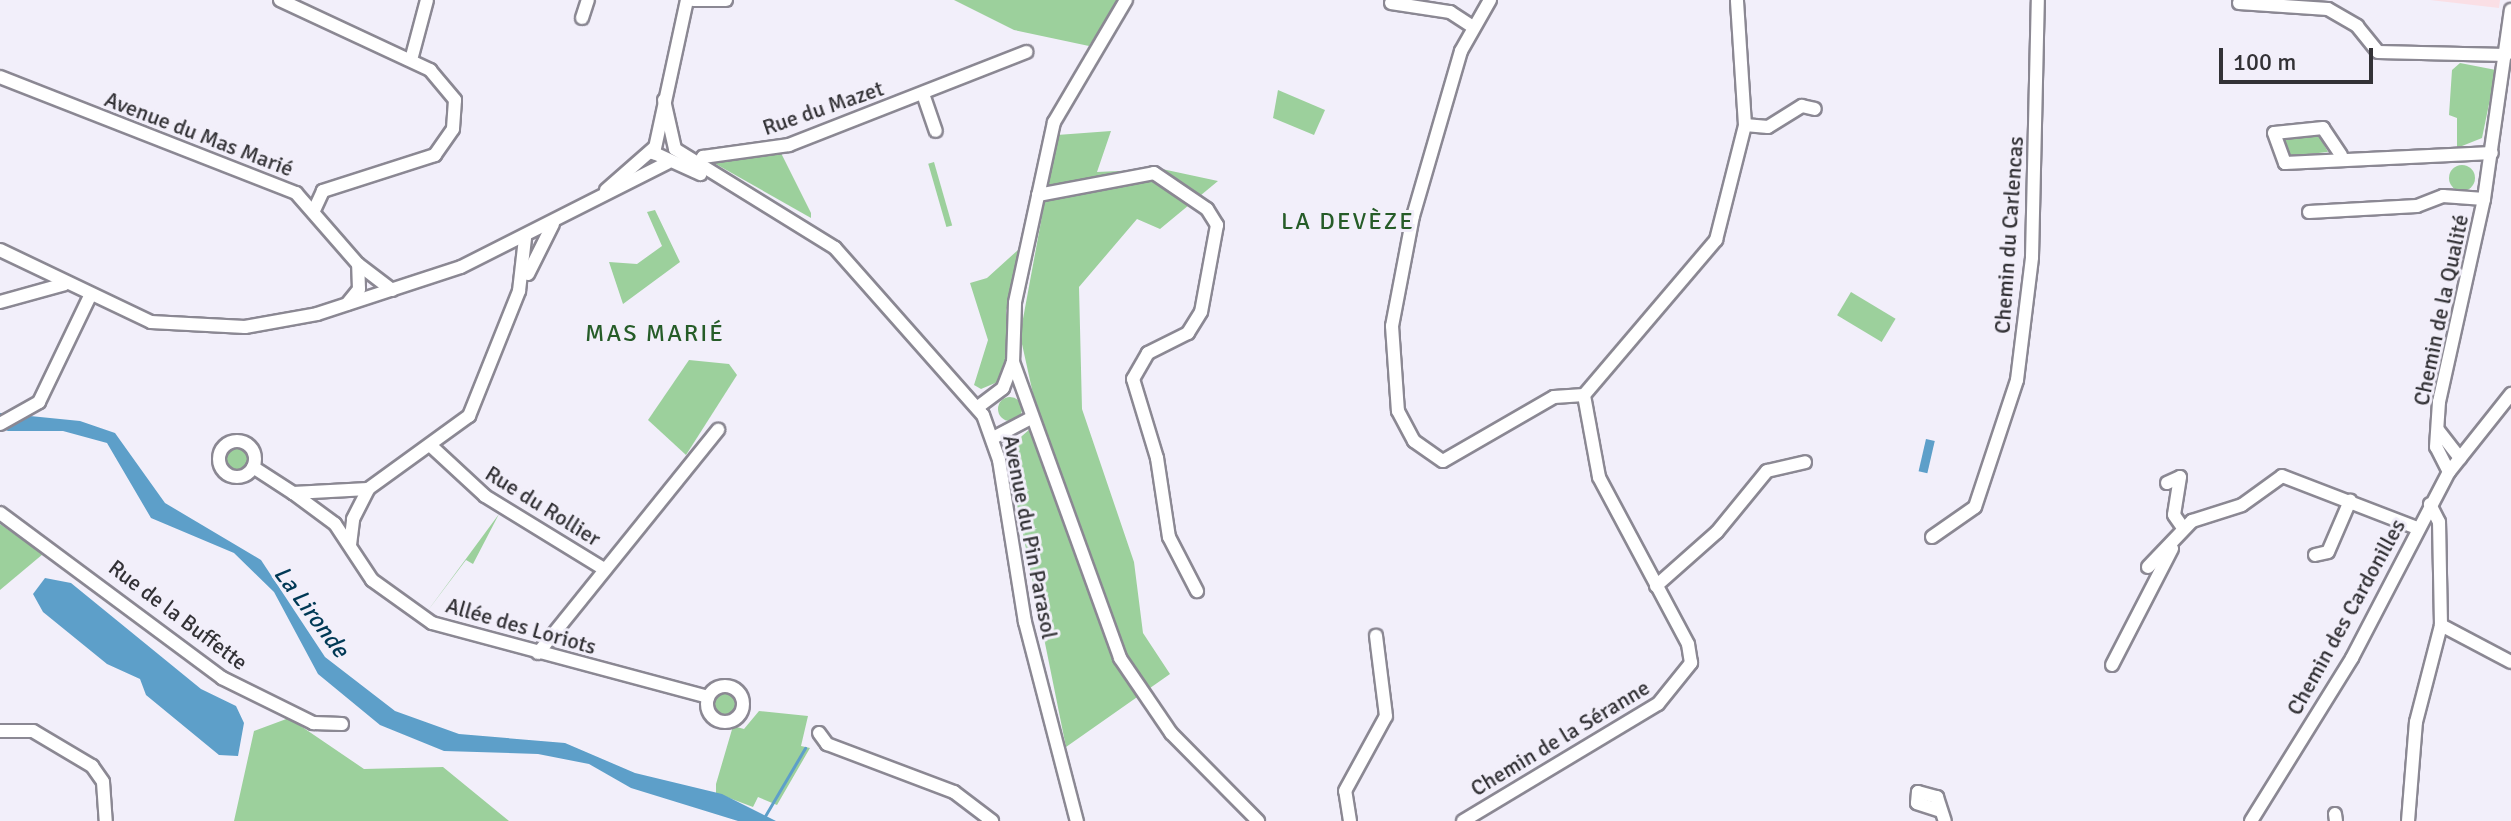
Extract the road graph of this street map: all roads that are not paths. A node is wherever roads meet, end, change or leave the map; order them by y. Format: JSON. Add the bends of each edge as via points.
{"nodes":[{"id":1,"x":280,"y":0,"type":"edge"},
{"id":2,"x":427,"y":0,"type":"edge"},
{"id":3,"x":588,"y":0,"type":"edge"},
{"id":4,"x":690,"y":0,"type":"edge"},
{"id":5,"x":726,"y":0,"type":"edge"},
{"id":6,"x":1126,"y":0,"type":"edge"},
{"id":7,"x":1490,"y":0,"type":"edge"},
{"id":8,"x":1737,"y":0,"type":"edge"},
{"id":9,"x":2038,"y":0,"type":"edge"},
{"id":10,"x":1391,"y":3,"type":"dead end"},
{"id":11,"x":2239,"y":3,"type":"dead end"},
{"id":12,"x":2511,"y":10,"type":"edge"},
{"id":13,"x":582,"y":18,"type":"dead end"},
{"id":14,"x":1473,"y":27,"type":"junction"},
{"id":15,"x":1026,"y":52,"type":"dead end"},
{"id":16,"x":2506,"y":55,"type":"junction"},
{"id":17,"x":411,"y":60,"type":"junction"},
{"id":18,"x":0,"y":77,"type":"edge"},
{"id":19,"x":923,"y":94,"type":"junction"},
{"id":20,"x":664,"y":100,"type":"junction"},
{"id":21,"x":1815,"y":109,"type":"dead end"},
{"id":22,"x":1745,"y":125,"type":"junction"},
{"id":23,"x":936,"y":131,"type":"dead end"},
{"id":24,"x":672,"y":146,"type":"junction"},
{"id":25,"x":655,"y":147,"type":"junction"},
{"id":26,"x":2492,"y":153,"type":"junction"},
{"id":27,"x":2341,"y":155,"type":"junction"},
{"id":28,"x":668,"y":163,"type":"junction"},
{"id":29,"x":697,"y":168,"type":"junction"},
{"id":30,"x":323,"y":191,"type":"junction"},
{"id":31,"x":296,"y":193,"type":"junction"},
{"id":32,"x":1038,"y":195,"type":"junction"},
{"id":33,"x":2484,"y":199,"type":"junction"},
{"id":34,"x":581,"y":209,"type":"junction"},
{"id":35,"x":313,"y":212,"type":"junction"},
{"id":36,"x":2309,"y":212,"type":"dead end"},
{"id":37,"x":553,"y":224,"type":"junction"},
{"id":38,"x":525,"y":238,"type":"junction"},
{"id":39,"x":0,"y":250,"type":"edge"},
{"id":40,"x":358,"y":264,"type":"junction"},
{"id":41,"x":65,"y":284,"type":"junction"},
{"id":42,"x":520,"y":287,"type":"junction"},
{"id":43,"x":392,"y":290,"type":"junction"},
{"id":44,"x":90,"y":296,"type":"junction"},
{"id":45,"x":0,"y":302,"type":"edge"},
{"id":46,"x":344,"y":306,"type":"junction"},
{"id":47,"x":1013,"y":362,"type":"junction"},
{"id":48,"x":2511,"y":394,"type":"edge"},
{"id":49,"x":1584,"y":395,"type":"junction"},
{"id":50,"x":978,"y":407,"type":"junction"},
{"id":51,"x":1031,"y":418,"type":"junction"},
{"id":52,"x":0,"y":424,"type":"edge"},
{"id":53,"x":718,"y":430,"type":"dead end"},
{"id":54,"x":2438,"y":430,"type":"junction"},
{"id":55,"x":993,"y":438,"type":"junction"},
{"id":56,"x":430,"y":445,"type":"junction"},
{"id":57,"x":2460,"y":458,"type":"junction"},
{"id":58,"x":1805,"y":462,"type":"dead end"},
{"id":59,"x":253,"y":467,"type":"dead end"},
{"id":60,"x":2449,"y":472,"type":"junction"},
{"id":61,"x":2167,"y":483,"type":"dead end"},
{"id":62,"x":368,"y":489,"type":"junction"},
{"id":63,"x":293,"y":493,"type":"junction"},
{"id":64,"x":2350,"y":501,"type":"junction"},
{"id":65,"x":2430,"y":504,"type":"junction"},
{"id":66,"x":0,"y":513,"type":"edge"},
{"id":67,"x":2183,"y":528,"type":"junction"},
{"id":68,"x":2417,"y":528,"type":"junction"},
{"id":69,"x":1932,"y":537,"type":"dead end"},
{"id":70,"x":351,"y":547,"type":"junction"},
{"id":71,"x":2315,"y":555,"type":"dead end"},
{"id":72,"x":601,"y":567,"type":"junction"},
{"id":73,"x":2148,"y":567,"type":"dead end"},
{"id":74,"x":1656,"y":586,"type":"junction"},
{"id":75,"x":1197,"y":591,"type":"dead end"},
{"id":76,"x":2441,"y":625,"type":"junction"},
{"id":77,"x":1376,"y":636,"type":"dead end"},
{"id":78,"x":538,"y":653,"type":"junction"},
{"id":79,"x":2511,"y":662,"type":"edge"},
{"id":80,"x":2112,"y":665,"type":"dead end"},
{"id":81,"x":708,"y":697,"type":"dead end"},
{"id":82,"x":342,"y":724,"type":"dead end"},
{"id":83,"x":0,"y":731,"type":"edge"},
{"id":84,"x":819,"y":733,"type":"dead end"},
{"id":85,"x":106,"y":821,"type":"edge"},
{"id":86,"x":992,"y":821,"type":"edge"},
{"id":87,"x":1077,"y":821,"type":"edge"},
{"id":88,"x":1258,"y":821,"type":"edge"},
{"id":89,"x":1350,"y":821,"type":"edge"},
{"id":90,"x":1463,"y":821,"type":"edge"},
{"id":91,"x":2251,"y":821,"type":"edge"},
{"id":92,"x":2408,"y":821,"type":"edge"}],
"edges":[{"from":1,"to":17,"type":"street"},
{"from":2,"to":17,"type":"street"},
{"from":3,"to":13,"type":"street"},
{"from":4,"to":5,"type":"street"},
{"from":4,"to":20,"type":"street"},
{"from":6,"to":32,"type":"street","via":[[1062,104]]},
{"from":7,"to":14,"type":"street"},
{"from":8,"to":22,"type":"street"},
{"from":9,"to":69,"type":"street","name":"Chemin du Carlencas","via":[[2032,257],[2017,380],[1975,507]]},
{"from":10,"to":14,"type":"street","via":[[1450,12]]},
{"from":11,"to":16,"type":"street","via":[[2328,9],[2378,52]]},
{"from":12,"to":16,"type":"street","name":"Chemin de la Qualité"},
{"from":14,"to":49,"type":"street","via":[[1403,265],[1391,338],[1398,411],[1414,441],[1443,461],[1554,397]]},
{"from":15,"to":19,"type":"street","name":"Rue du Mazet"},
{"from":16,"to":26,"type":"street","name":"Chemin de la Qualité"},
{"from":17,"to":30,"type":"street","via":[[452,90],[456,114],[448,139],[430,159]]},
{"from":18,"to":31,"type":"street","name":"Avenue du Mas Marié"},
{"from":19,"to":23,"type":"street"},
{"from":19,"to":29,"type":"street","name":"Rue du Mazet","via":[[789,145],[715,154]]},
{"from":20,"to":24,"type":"street"},
{"from":20,"to":25,"type":"street"},
{"from":21,"to":22,"type":"street","via":[[1802,106],[1768,127]]},
{"from":22,"to":49,"type":"street","via":[[1709,254]]},
{"from":24,"to":25,"type":"street"},
{"from":24,"to":28,"type":"street"},
{"from":24,"to":29,"type":"street","name":"Avenue du Pin Parasol"},
{"from":25,"to":28,"type":"street"},
{"from":25,"to":34,"type":"street"},
{"from":26,"to":27,"type":"street","via":[[2433,161]]},
{"from":26,"to":33,"type":"street","name":"Chemin de la Qualité"},
{"from":27,"to":27,"type":"street","via":[[2285,163],[2274,133],[2323,128]]},
{"from":28,"to":29,"type":"street","name":"Avenue du Pin Parasol"},
{"from":28,"to":34,"type":"street"},
{"from":29,"to":50,"type":"street","name":"Avenue du Pin Parasol","via":[[769,204],[863,274]]},
{"from":30,"to":31,"type":"street"},
{"from":30,"to":35,"type":"street"},
{"from":31,"to":35,"type":"street","name":"Avenue du Mas Marié"},
{"from":32,"to":47,"type":"street","via":[[1015,303]]},
{"from":32,"to":75,"type":"street","via":[[1154,173],[1207,209],[1217,225],[1201,312],[1188,333],[1148,353],[1133,379],[1157,458],[1169,537]]},
{"from":33,"to":36,"type":"street","name":"Chemin de la Qualité","via":[[2443,196],[2417,206]]},
{"from":33,"to":54,"type":"street","name":"Chemin de la Qualité"},
{"from":34,"to":37,"type":"street"},
{"from":35,"to":40,"type":"street","name":"Avenue du Mas Marié"},
{"from":37,"to":38,"type":"street"},
{"from":37,"to":42,"type":"street"},
{"from":38,"to":42,"type":"street"},
{"from":38,"to":43,"type":"street"},
{"from":39,"to":41,"type":"street"},
{"from":40,"to":43,"type":"street","name":"Avenue du Mas Marié"},
{"from":40,"to":46,"type":"street","via":[[359,289]]},
{"from":41,"to":44,"type":"street"},
{"from":41,"to":45,"type":"street"},
{"from":42,"to":56,"type":"street","via":[[469,416]]},
{"from":43,"to":46,"type":"street"},
{"from":44,"to":46,"type":"street","via":[[151,322],[191,329],[294,320]]},
{"from":44,"to":52,"type":"street","via":[[39,402]]},
{"from":47,"to":50,"type":"street","via":[[1003,388]]},
{"from":47,"to":51,"type":"street"},
{"from":48,"to":57,"type":"street","name":"Chemin des Cardonilles"},
{"from":49,"to":74,"type":"street","name":"Chemin de la Séranne","via":[[1599,477]]},
{"from":50,"to":55,"type":"street","name":"Avenue du Pin Parasol"},
{"from":51,"to":55,"type":"street"},
{"from":51,"to":88,"type":"street","via":[[1126,669],[1171,733]]},
{"from":53,"to":72,"type":"street"},
{"from":54,"to":57,"type":"street","name":"Chemin de la Qualité"},
{"from":54,"to":60,"type":"street","name":"Chemin de la Qualité","via":[[2436,447]]},
{"from":55,"to":87,"type":"street","name":"Avenue du Pin Parasol","via":[[1025,622]]},
{"from":56,"to":62,"type":"street"},
{"from":56,"to":72,"type":"street","name":"Rue du Rollier","via":[[485,496]]},
{"from":57,"to":60,"type":"street","name":"Chemin des Cardonilles"},
{"from":58,"to":74,"type":"street","via":[[1767,471],[1717,532]]},
{"from":59,"to":63,"type":"street","name":"Allée des Loriots"},
{"from":60,"to":65,"type":"street","name":"Chemin des Cardonilles"},
{"from":61,"to":67,"type":"street","via":[[2180,477],[2174,515]]},
{"from":62,"to":63,"type":"street"},
{"from":62,"to":70,"type":"street","via":[[353,519]]},
{"from":63,"to":70,"type":"street","name":"Allée des Loriots","via":[[326,514]]},
{"from":64,"to":67,"type":"street","via":[[2282,476],[2242,505]]},
{"from":64,"to":68,"type":"street"},
{"from":64,"to":71,"type":"street","via":[[2328,552]]},
{"from":65,"to":68,"type":"street","name":"Chemin des Cardonilles"},
{"from":65,"to":76,"type":"street","via":[[2439,522]]},
{"from":66,"to":82,"type":"street","name":"Rue de la Buffette","via":[[222,678],[313,723]]},
{"from":67,"to":73,"type":"street"},
{"from":67,"to":80,"type":"street"},
{"from":68,"to":91,"type":"street","name":"Chemin des Cardonilles","via":[[2352,658]]},
{"from":70,"to":78,"type":"street","name":"Allée des Loriots","via":[[372,580],[432,623]]},
{"from":72,"to":78,"type":"street"},
{"from":74,"to":90,"type":"street","name":"Chemin de la Séranne","via":[[1688,644],[1683,679],[1658,704]]},
{"from":76,"to":79,"type":"street"},
{"from":76,"to":92,"type":"street","via":[[2416,722]]},
{"from":77,"to":89,"type":"street","via":[[1386,716],[1345,791]]},
{"from":78,"to":81,"type":"street","name":"Allée des Loriots"},
{"from":83,"to":85,"type":"street","via":[[33,731],[92,766],[103,782]]},
{"from":84,"to":86,"type":"street","via":[[827,744],[954,792]]}]}
